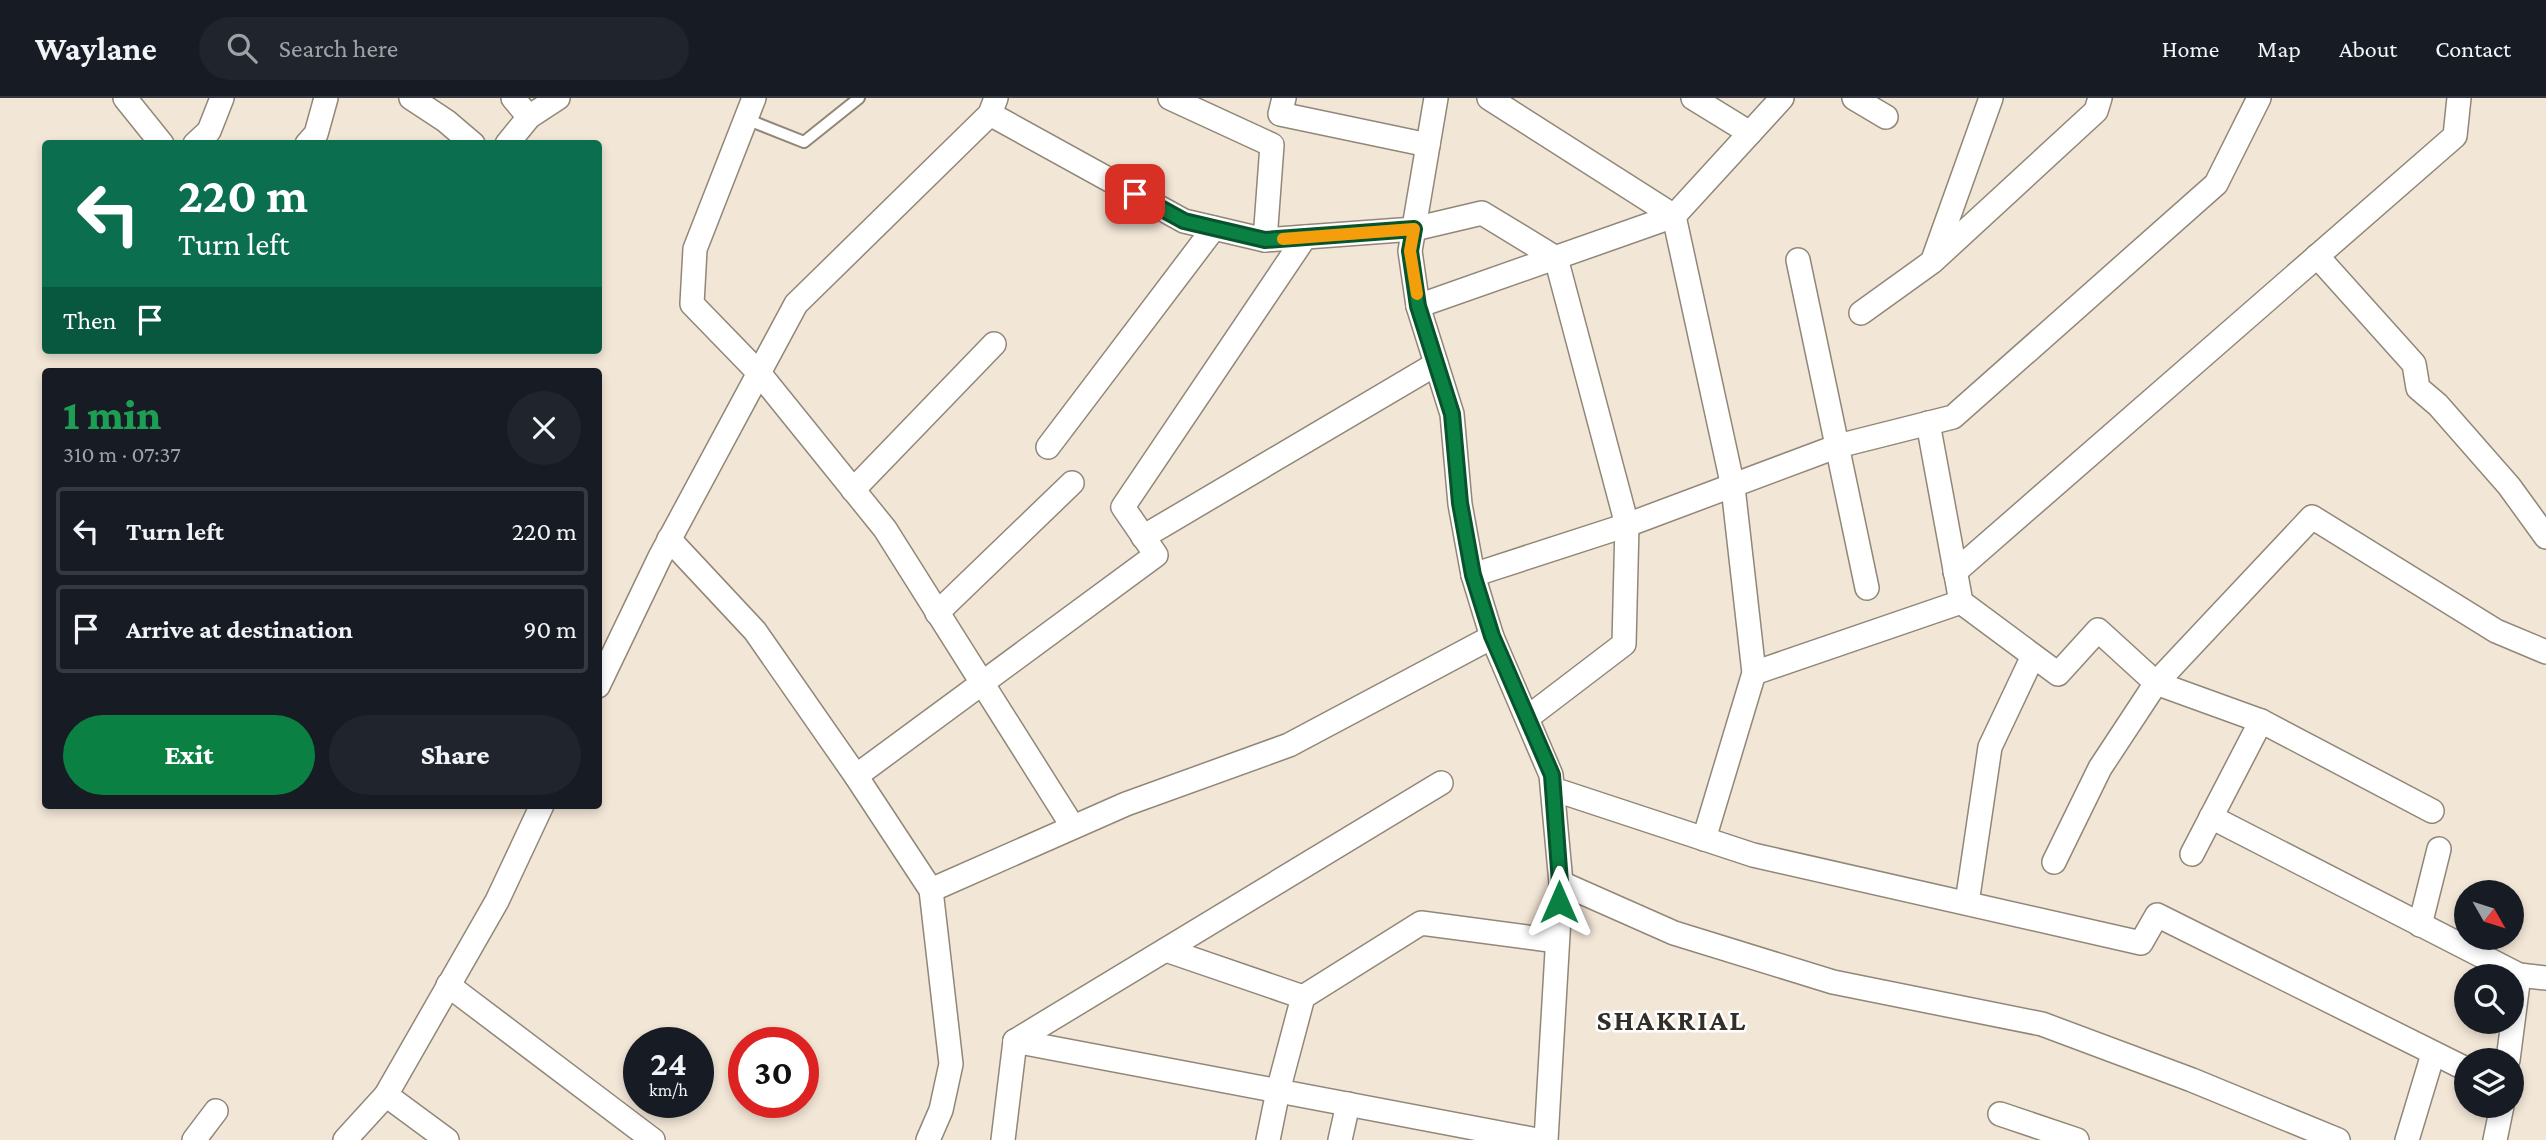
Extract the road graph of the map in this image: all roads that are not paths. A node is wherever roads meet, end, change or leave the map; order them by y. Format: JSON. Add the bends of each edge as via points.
{"nodes":[{"id":1,"x":125,"y":98,"type":"edge"},
{"id":2,"x":222,"y":98,"type":"edge"},
{"id":3,"x":326,"y":98,"type":"edge"},
{"id":4,"x":411,"y":98,"type":"edge"},
{"id":5,"x":513,"y":98,"type":"edge"},
{"id":6,"x":558,"y":98,"type":"edge"},
{"id":7,"x":859,"y":98,"type":"edge"},
{"id":8,"x":1170,"y":98,"type":"edge"},
{"id":9,"x":1284,"y":98,"type":"edge"},
{"id":10,"x":1436,"y":98,"type":"edge"},
{"id":11,"x":1489,"y":98,"type":"edge"},
{"id":12,"x":1693,"y":98,"type":"edge"},
{"id":13,"x":1782,"y":98,"type":"edge"},
{"id":14,"x":1854,"y":98,"type":"edge"},
{"id":15,"x":1991,"y":98,"type":"edge"},
{"id":16,"x":2100,"y":98,"type":"edge"},
{"id":17,"x":2259,"y":98,"type":"edge"},
{"id":18,"x":2459,"y":98,"type":"edge"},
{"id":19,"x":993,"y":106,"type":"edge"},
{"id":20,"x":750,"y":109,"type":"edge"},
{"id":21,"x":529,"y":117,"type":"junction"},
{"id":22,"x":1886,"y":117,"type":"dead end"},
{"id":23,"x":1749,"y":133,"type":"junction"},
{"id":24,"x":159,"y":140,"type":"edge"},
{"id":25,"x":199,"y":140,"type":"edge"},
{"id":26,"x":311,"y":140,"type":"edge"},
{"id":27,"x":468,"y":140,"type":"edge"},
{"id":28,"x":510,"y":140,"type":"edge"},
{"id":29,"x":1428,"y":145,"type":"junction"},
{"id":30,"x":1674,"y":216,"type":"junction"},
{"id":31,"x":1214,"y":228,"type":"junction"},
{"id":32,"x":1414,"y":229,"type":"junction"},
{"id":33,"x":1305,"y":237,"type":"junction"},
{"id":34,"x":1265,"y":240,"type":"junction"},
{"id":35,"x":2317,"y":256,"type":"junction"},
{"id":36,"x":1556,"y":258,"type":"junction"},
{"id":37,"x":1798,"y":260,"type":"dead end"},
{"id":38,"x":1933,"y":262,"type":"junction"},
{"id":39,"x":1418,"y":306,"type":"junction"},
{"id":40,"x":1861,"y":313,"type":"dead end"},
{"id":41,"x":994,"y":344,"type":"dead end"},
{"id":42,"x":1436,"y":364,"type":"junction"},
{"id":43,"x":759,"y":373,"type":"junction"},
{"id":44,"x":1928,"y":423,"type":"junction"},
{"id":45,"x":1838,"y":446,"type":"junction"},
{"id":46,"x":1048,"y":447,"type":"dead end"},
{"id":47,"x":1072,"y":483,"type":"dead end"},
{"id":48,"x":1733,"y":487,"type":"junction"},
{"id":49,"x":853,"y":490,"type":"junction"},
{"id":50,"x":1627,"y":525,"type":"junction"},
{"id":51,"x":1143,"y":537,"type":"junction"},
{"id":52,"x":2546,"y":537,"type":"edge"},
{"id":53,"x":669,"y":540,"type":"junction"},
{"id":54,"x":1955,"y":572,"type":"junction"},
{"id":55,"x":1473,"y":575,"type":"junction"},
{"id":56,"x":1867,"y":588,"type":"dead end"},
{"id":57,"x":1961,"y":601,"type":"junction"},
{"id":58,"x":937,"y":613,"type":"junction"},
{"id":59,"x":1492,"y":636,"type":"junction"},
{"id":60,"x":2546,"y":652,"type":"edge"},
{"id":61,"x":2034,"y":656,"type":"junction"},
{"id":62,"x":1754,"y":673,"type":"junction"},
{"id":63,"x":602,"y":678,"type":"edge"},
{"id":64,"x":982,"y":683,"type":"junction"},
{"id":65,"x":2156,"y":683,"type":"junction"},
{"id":66,"x":1527,"y":718,"type":"junction"},
{"id":67,"x":2261,"y":721,"type":"junction"},
{"id":68,"x":856,"y":776,"type":"junction"},
{"id":69,"x":1441,"y":783,"type":"dead end"},
{"id":70,"x":1553,"y":789,"type":"junction"},
{"id":71,"x":540,"y":809,"type":"edge"},
{"id":72,"x":2432,"y":811,"type":"dead end"},
{"id":73,"x":2211,"y":817,"type":"junction"},
{"id":74,"x":1073,"y":827,"type":"junction"},
{"id":75,"x":1704,"y":839,"type":"junction"},
{"id":76,"x":2439,"y":849,"type":"dead end"},
{"id":77,"x":2192,"y":854,"type":"dead end"},
{"id":78,"x":2054,"y":862,"type":"dead end"},
{"id":79,"x":1560,"y":883,"type":"junction"},
{"id":80,"x":931,"y":890,"type":"junction"},
{"id":81,"x":1967,"y":903,"type":"junction"},
{"id":82,"x":2420,"y":925,"type":"junction"},
{"id":83,"x":1557,"y":941,"type":"junction"},
{"id":84,"x":1167,"y":950,"type":"junction"},
{"id":85,"x":2497,"y":964,"type":"edge"},
{"id":86,"x":2524,"y":976,"type":"edge"},
{"id":87,"x":2546,"y":978,"type":"edge"},
{"id":88,"x":448,"y":985,"type":"junction"},
{"id":89,"x":1303,"y":997,"type":"junction"},
{"id":90,"x":1014,"y":1041,"type":"junction"},
{"id":91,"x":2433,"y":1054,"type":"junction"},
{"id":92,"x":2454,"y":1064,"type":"edge"},
{"id":93,"x":1278,"y":1091,"type":"junction"},
{"id":94,"x":386,"y":1096,"type":"junction"},
{"id":95,"x":1348,"y":1104,"type":"junction"},
{"id":96,"x":216,"y":1111,"type":"dead end"},
{"id":97,"x":2000,"y":1114,"type":"dead end"},
{"id":98,"x":2500,"y":1118,"type":"edge"},
{"id":99,"x":194,"y":1140,"type":"edge"},
{"id":100,"x":345,"y":1140,"type":"edge"},
{"id":101,"x":447,"y":1140,"type":"edge"},
{"id":102,"x":653,"y":1140,"type":"edge"},
{"id":103,"x":928,"y":1140,"type":"edge"},
{"id":104,"x":1003,"y":1140,"type":"edge"},
{"id":105,"x":1268,"y":1140,"type":"edge"},
{"id":106,"x":1340,"y":1140,"type":"edge"},
{"id":107,"x":1537,"y":1140,"type":"edge"},
{"id":108,"x":1546,"y":1140,"type":"edge"},
{"id":109,"x":2077,"y":1140,"type":"edge"},
{"id":110,"x":2338,"y":1140,"type":"edge"},
{"id":111,"x":2407,"y":1140,"type":"edge"},
{"id":112,"x":2495,"y":1140,"type":"edge"}],
"edges":[{"from":1,"to":24,"type":"street"},
{"from":2,"to":25,"type":"street","via":[[209,131]]},
{"from":3,"to":26,"type":"street"},
{"from":4,"to":27,"type":"street"},
{"from":5,"to":21,"type":"street"},
{"from":6,"to":21,"type":"street"},
{"from":7,"to":20,"type":"lane","via":[[804,142]]},
{"from":8,"to":34,"type":"street","via":[[1272,145]]},
{"from":9,"to":29,"type":"street","via":[[1280,114]]},
{"from":10,"to":29,"type":"street"},
{"from":11,"to":30,"type":"street"},
{"from":12,"to":23,"type":"street"},
{"from":13,"to":23,"type":"street"},
{"from":14,"to":22,"type":"street"},
{"from":15,"to":38,"type":"street"},
{"from":16,"to":38,"type":"street","via":[[2096,111]]},
{"from":17,"to":44,"type":"street","via":[[2216,184],[1953,418]]},
{"from":18,"to":35,"type":"street","via":[[2455,136]]},
{"from":19,"to":31,"type":"street","via":[[1184,221]]},
{"from":19,"to":43,"type":"street","via":[[796,304]]},
{"from":20,"to":43,"type":"street","via":[[695,249],[692,304]]},
{"from":21,"to":28,"type":"street"},
{"from":23,"to":30,"type":"street"},
{"from":29,"to":32,"type":"street"},
{"from":30,"to":36,"type":"street"},
{"from":30,"to":48,"type":"street"},
{"from":31,"to":34,"type":"street"},
{"from":31,"to":46,"type":"street"},
{"from":32,"to":33,"type":"street"},
{"from":32,"to":36,"type":"street","via":[[1482,213]]},
{"from":32,"to":39,"type":"street","via":[[1410,251]]},
{"from":33,"to":34,"type":"street"},
{"from":33,"to":51,"type":"street","via":[[1124,507]]},
{"from":35,"to":52,"type":"street","via":[[2414,364],[2418,388],[2509,486]]},
{"from":35,"to":54,"type":"street"},
{"from":36,"to":39,"type":"street"},
{"from":36,"to":50,"type":"street"},
{"from":37,"to":45,"type":"street"},
{"from":38,"to":40,"type":"street"},
{"from":39,"to":42,"type":"street"},
{"from":41,"to":49,"type":"street"},
{"from":42,"to":51,"type":"street"},
{"from":42,"to":55,"type":"street","via":[[1452,414],[1460,503]]},
{"from":43,"to":49,"type":"street"},
{"from":43,"to":53,"type":"street"},
{"from":44,"to":45,"type":"street"},
{"from":44,"to":54,"type":"street"},
{"from":45,"to":48,"type":"street"},
{"from":45,"to":56,"type":"street"},
{"from":47,"to":58,"type":"street"},
{"from":48,"to":50,"type":"street"},
{"from":48,"to":62,"type":"street"},
{"from":49,"to":58,"type":"street","via":[[884,529]]},
{"from":50,"to":55,"type":"street"},
{"from":50,"to":66,"type":"street","via":[[1623,644]]},
{"from":51,"to":64,"type":"street","via":[[1156,555]]},
{"from":53,"to":63,"type":"street"},
{"from":53,"to":68,"type":"street","via":[[755,631]]},
{"from":54,"to":57,"type":"street"},
{"from":55,"to":59,"type":"street"},
{"from":57,"to":61,"type":"street"},
{"from":57,"to":62,"type":"street"},
{"from":58,"to":64,"type":"street"},
{"from":59,"to":66,"type":"street"},
{"from":59,"to":74,"type":"street","via":[[1289,745]]},
{"from":60,"to":65,"type":"street","via":[[2496,631],[2312,517]]},
{"from":61,"to":65,"type":"street","via":[[2057,674],[2098,630]]},
{"from":61,"to":81,"type":"street","via":[[1990,747]]},
{"from":62,"to":75,"type":"street"},
{"from":64,"to":68,"type":"street"},
{"from":64,"to":74,"type":"street"},
{"from":65,"to":67,"type":"street"},
{"from":65,"to":78,"type":"street","via":[[2100,768]]},
{"from":66,"to":70,"type":"street","via":[[1552,775]]},
{"from":67,"to":72,"type":"street"},
{"from":67,"to":73,"type":"street"},
{"from":68,"to":80,"type":"street"},
{"from":69,"to":84,"type":"street"},
{"from":70,"to":75,"type":"street"},
{"from":70,"to":79,"type":"street"},
{"from":71,"to":88,"type":"street","via":[[497,901]]},
{"from":73,"to":77,"type":"street"},
{"from":73,"to":82,"type":"street"},
{"from":74,"to":80,"type":"street"},
{"from":75,"to":81,"type":"street","via":[[1753,855]]},
{"from":76,"to":82,"type":"street"},
{"from":79,"to":83,"type":"street"},
{"from":79,"to":110,"type":"street","via":[[1674,933],[1832,982],[2042,1024]]},
{"from":80,"to":103,"type":"street","via":[[951,1064],[941,1110]]},
{"from":81,"to":91,"type":"street","via":[[2141,943],[2157,915]]},
{"from":82,"to":85,"type":"street"},
{"from":83,"to":89,"type":"street","via":[[1422,923]]},
{"from":83,"to":108,"type":"street"},
{"from":84,"to":89,"type":"street"},
{"from":84,"to":90,"type":"street"},
{"from":86,"to":87,"type":"street"},
{"from":88,"to":94,"type":"street"},
{"from":88,"to":102,"type":"street"},
{"from":89,"to":93,"type":"street"},
{"from":90,"to":93,"type":"street"},
{"from":90,"to":104,"type":"street"},
{"from":91,"to":92,"type":"street"},
{"from":91,"to":111,"type":"street"},
{"from":93,"to":95,"type":"street"},
{"from":93,"to":105,"type":"street"},
{"from":94,"to":100,"type":"street"},
{"from":94,"to":101,"type":"street"},
{"from":95,"to":106,"type":"street"},
{"from":95,"to":107,"type":"street"},
{"from":96,"to":99,"type":"street"},
{"from":97,"to":109,"type":"street"},
{"from":98,"to":112,"type":"street"}]}
